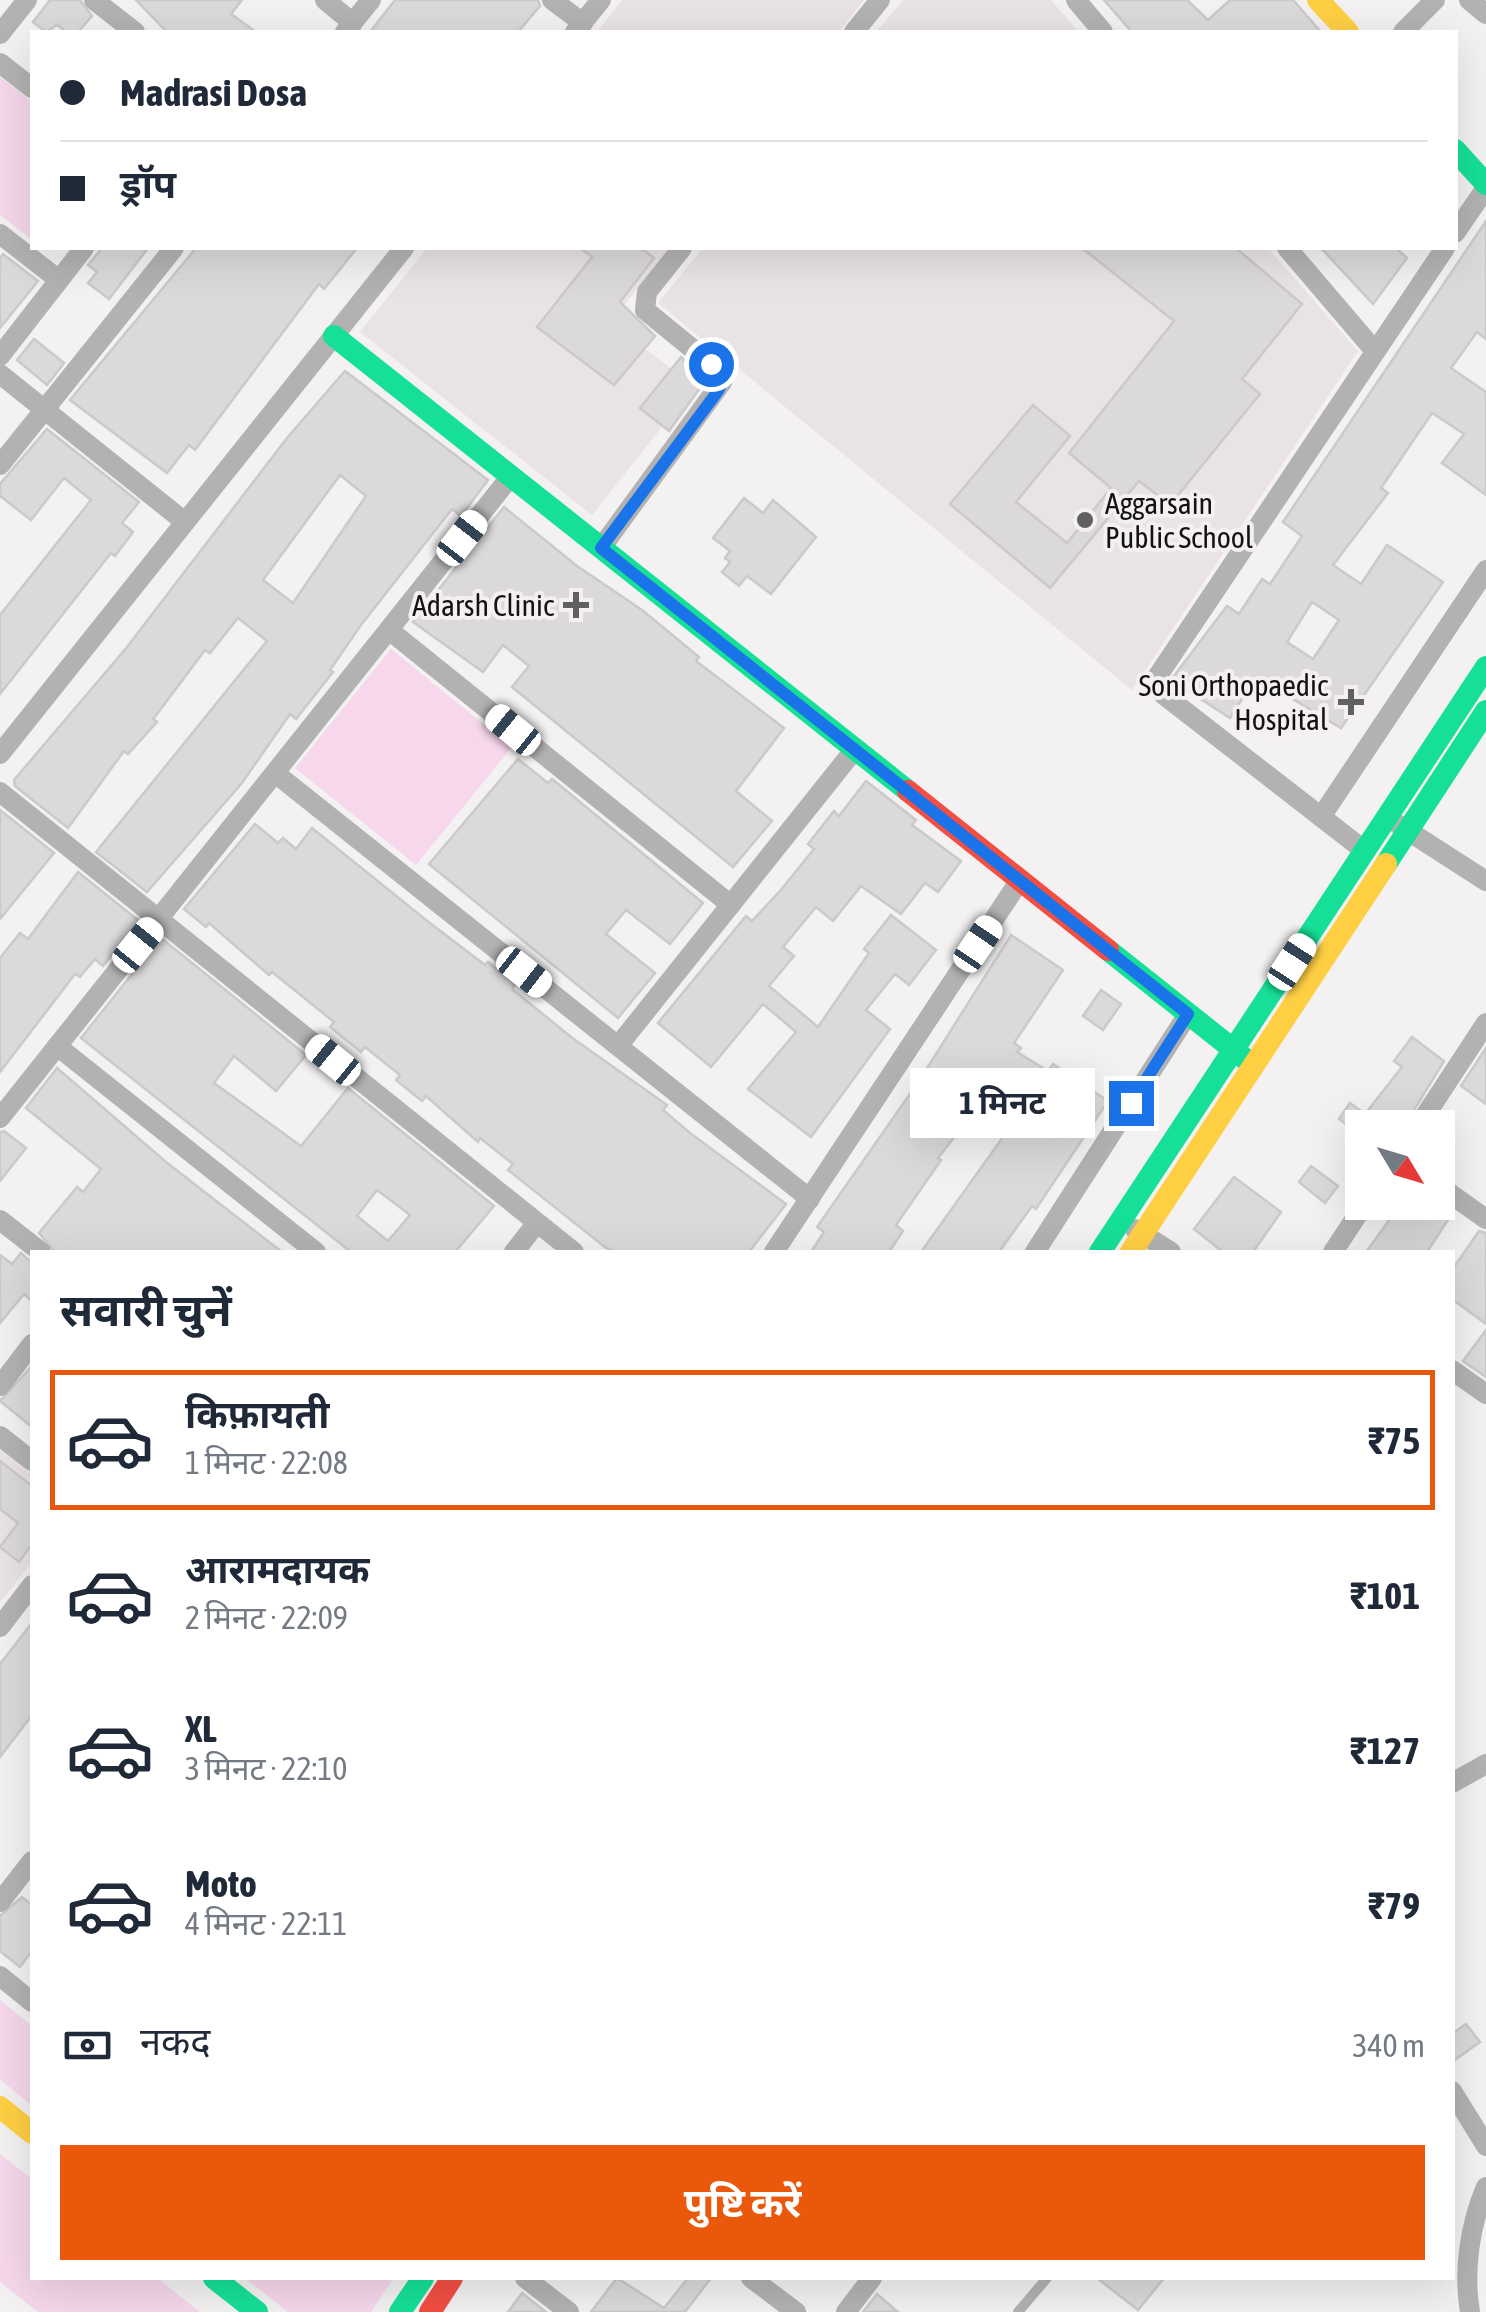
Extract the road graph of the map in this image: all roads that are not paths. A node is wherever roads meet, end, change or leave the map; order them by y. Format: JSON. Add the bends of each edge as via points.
{"nodes":[{"id":1,"x":28,"y":0,"type":"edge"},
{"id":2,"x":94,"y":0,"type":"edge"},
{"id":3,"x":325,"y":0,"type":"edge"},
{"id":4,"x":371,"y":0,"type":"edge"},
{"id":5,"x":552,"y":0,"type":"edge"},
{"id":6,"x":602,"y":0,"type":"edge"},
{"id":7,"x":880,"y":0,"type":"edge"},
{"id":8,"x":1076,"y":0,"type":"edge"},
{"id":9,"x":1318,"y":0,"type":"edge"},
{"id":10,"x":1435,"y":0,"type":"edge"},
{"id":11,"x":1469,"y":0,"type":"edge"},
{"id":12,"x":1486,"y":14,"type":"edge"},
{"id":13,"x":349,"y":28,"type":"edge"},
{"id":14,"x":579,"y":28,"type":"edge"},
{"id":15,"x":132,"y":30,"type":"edge"},
{"id":16,"x":856,"y":30,"type":"edge"},
{"id":17,"x":1101,"y":30,"type":"edge"},
{"id":18,"x":1346,"y":30,"type":"edge"},
{"id":19,"x":1405,"y":30,"type":"edge"},
{"id":20,"x":0,"y":34,"type":"edge"},
{"id":21,"x":0,"y":63,"type":"edge"},
{"id":22,"x":30,"y":86,"type":"edge"},
{"id":23,"x":1458,"y":153,"type":"edge"},
{"id":24,"x":1486,"y":186,"type":"edge"},
{"id":25,"x":1458,"y":228,"type":"edge"},
{"id":26,"x":0,"y":234,"type":"edge"},
{"id":27,"x":82,"y":250,"type":"edge"},
{"id":28,"x":172,"y":250,"type":"edge"},
{"id":29,"x":402,"y":250,"type":"edge"},
{"id":30,"x":680,"y":250,"type":"edge"},
{"id":31,"x":1289,"y":250,"type":"edge"},
{"id":32,"x":1444,"y":250,"type":"edge"},
{"id":33,"x":59,"y":280,"type":"junction"},
{"id":34,"x":334,"y":336,"type":"junction"},
{"id":35,"x":1374,"y":350,"type":"junction"},
{"id":36,"x":0,"y":356,"type":"edge"},
{"id":37,"x":0,"y":374,"type":"edge"},
{"id":38,"x":45,"y":410,"type":"junction"},
{"id":39,"x":0,"y":466,"type":"edge"},
{"id":40,"x":511,"y":476,"type":"junction"},
{"id":41,"x":186,"y":522,"type":"junction"},
{"id":42,"x":601,"y":548,"type":"junction"},
{"id":43,"x":1486,"y":570,"type":"edge"},
{"id":44,"x":389,"y":630,"type":"junction"},
{"id":45,"x":1486,"y":667,"type":"edge"},
{"id":46,"x":1486,"y":710,"type":"edge"},
{"id":47,"x":855,"y":749,"type":"junction"},
{"id":48,"x":0,"y":754,"type":"edge"},
{"id":49,"x":275,"y":773,"type":"junction"},
{"id":50,"x":0,"y":792,"type":"edge"},
{"id":51,"x":1321,"y":817,"type":"junction"},
{"id":52,"x":1398,"y":824,"type":"junction"},
{"id":53,"x":1365,"y":851,"type":"junction"},
{"id":54,"x":1020,"y":880,"type":"junction"},
{"id":55,"x":1486,"y":881,"type":"edge"},
{"id":56,"x":731,"y":905,"type":"junction"},
{"id":57,"x":158,"y":920,"type":"junction"},
{"id":58,"x":1188,"y":1014,"type":"junction"},
{"id":59,"x":1486,"y":1022,"type":"edge"},
{"id":60,"x":57,"y":1046,"type":"junction"},
{"id":61,"x":618,"y":1046,"type":"junction"},
{"id":62,"x":1480,"y":1047,"type":"edge"},
{"id":63,"x":1234,"y":1050,"type":"junction"},
{"id":64,"x":1254,"y":1066,"type":"junction"},
{"id":65,"x":1430,"y":1110,"type":"edge"},
{"id":66,"x":0,"y":1118,"type":"edge"},
{"id":67,"x":1455,"y":1197,"type":"edge"},
{"id":68,"x":810,"y":1199,"type":"junction"},
{"id":69,"x":1486,"y":1219,"type":"edge"},
{"id":70,"x":0,"y":1220,"type":"edge"},
{"id":71,"x":1122,"y":1220,"type":"junction"},
{"id":72,"x":1354,"y":1220,"type":"edge"},
{"id":73,"x":536,"y":1224,"type":"junction"},
{"id":74,"x":1137,"y":1244,"type":"edge"},
{"id":75,"x":38,"y":1250,"type":"edge"},
{"id":76,"x":313,"y":1250,"type":"edge"},
{"id":77,"x":516,"y":1250,"type":"edge"},
{"id":78,"x":571,"y":1250,"type":"edge"},
{"id":79,"x":775,"y":1250,"type":"edge"},
{"id":80,"x":1035,"y":1250,"type":"edge"},
{"id":81,"x":1101,"y":1250,"type":"edge"},
{"id":82,"x":1162,"y":1250,"type":"edge"},
{"id":83,"x":1334,"y":1250,"type":"edge"},
{"id":84,"x":30,"y":1347,"type":"edge"},
{"id":85,"x":1455,"y":1372,"type":"edge"},
{"id":86,"x":0,"y":1386,"type":"edge"},
{"id":87,"x":1486,"y":1394,"type":"edge"},
{"id":88,"x":0,"y":1436,"type":"edge"},
{"id":89,"x":30,"y":1459,"type":"edge"},
{"id":90,"x":30,"y":1588,"type":"edge"},
{"id":91,"x":0,"y":1627,"type":"edge"},
{"id":92,"x":1486,"y":1764,"type":"edge"},
{"id":93,"x":1455,"y":1781,"type":"edge"},
{"id":94,"x":30,"y":1863,"type":"edge"},
{"id":95,"x":0,"y":1902,"type":"edge"},
{"id":96,"x":0,"y":1976,"type":"edge"},
{"id":97,"x":30,"y":2000,"type":"edge"},
{"id":98,"x":1455,"y":2096,"type":"edge"},
{"id":99,"x":0,"y":2107,"type":"edge"},
{"id":100,"x":30,"y":2131,"type":"edge"},
{"id":101,"x":1486,"y":2146,"type":"edge"},
{"id":102,"x":1486,"y":2186,"type":"edge"},
{"id":103,"x":217,"y":2280,"type":"edge"},
{"id":104,"x":422,"y":2280,"type":"edge"},
{"id":105,"x":451,"y":2280,"type":"edge"},
{"id":106,"x":528,"y":2280,"type":"edge"},
{"id":107,"x":754,"y":2280,"type":"edge"},
{"id":108,"x":870,"y":2280,"type":"edge"},
{"id":109,"x":1045,"y":2280,"type":"edge"},
{"id":110,"x":1470,"y":2310,"type":"edge"},
{"id":111,"x":257,"y":2312,"type":"edge"},
{"id":112,"x":400,"y":2312,"type":"edge"},
{"id":113,"x":430,"y":2312,"type":"edge"},
{"id":114,"x":569,"y":2312,"type":"edge"},
{"id":115,"x":796,"y":2312,"type":"edge"},
{"id":116,"x":846,"y":2312,"type":"edge"},
{"id":117,"x":1018,"y":2312,"type":"edge"}],
"edges":[{"from":1,"to":20,"type":"street"},
{"from":2,"to":15,"type":"street"},
{"from":3,"to":13,"type":"street"},
{"from":4,"to":13,"type":"street"},
{"from":5,"to":14,"type":"street"},
{"from":6,"to":14,"type":"street"},
{"from":7,"to":16,"type":"street"},
{"from":8,"to":17,"type":"street"},
{"from":9,"to":18,"type":"main road"},
{"from":10,"to":19,"type":"street"},
{"from":11,"to":12,"type":"street"},
{"from":21,"to":22,"type":"street"},
{"from":23,"to":24,"type":"main road"},
{"from":24,"to":25,"type":"street"},
{"from":26,"to":33,"type":"street"},
{"from":27,"to":33,"type":"street"},
{"from":28,"to":38,"type":"street"},
{"from":29,"to":34,"type":"street"},
{"from":30,"to":42,"type":"street","via":[[647,292],[644,310],[711,364],[722,382]]},
{"from":31,"to":35,"type":"street"},
{"from":32,"to":35,"type":"street"},
{"from":33,"to":36,"type":"street"},
{"from":34,"to":40,"type":"main road"},
{"from":34,"to":41,"type":"street"},
{"from":35,"to":51,"type":"street","via":[[1155,680],[1164,695]]},
{"from":37,"to":38,"type":"street"},
{"from":38,"to":39,"type":"street"},
{"from":38,"to":41,"type":"street"},
{"from":40,"to":42,"type":"main road"},
{"from":40,"to":44,"type":"street"},
{"from":41,"to":48,"type":"street"},
{"from":42,"to":47,"type":"main road"},
{"from":43,"to":51,"type":"street"},
{"from":44,"to":49,"type":"street"},
{"from":44,"to":56,"type":"street"},
{"from":45,"to":52,"type":"main road"},
{"from":46,"to":52,"type":"main road"},
{"from":47,"to":54,"type":"main road"},
{"from":47,"to":56,"type":"street"},
{"from":49,"to":57,"type":"street"},
{"from":49,"to":61,"type":"street"},
{"from":50,"to":57,"type":"street"},
{"from":51,"to":53,"type":"street"},
{"from":52,"to":53,"type":"main road"},
{"from":52,"to":55,"type":"street"},
{"from":52,"to":64,"type":"main road"},
{"from":53,"to":63,"type":"main road"},
{"from":54,"to":58,"type":"main road"},
{"from":54,"to":68,"type":"street"},
{"from":56,"to":61,"type":"street"},
{"from":57,"to":60,"type":"street"},
{"from":57,"to":73,"type":"street"},
{"from":58,"to":63,"type":"main road"},
{"from":58,"to":80,"type":"street"},
{"from":59,"to":62,"type":"street"},
{"from":60,"to":66,"type":"street"},
{"from":60,"to":76,"type":"street"},
{"from":61,"to":68,"type":"street"},
{"from":62,"to":65,"type":"street"},
{"from":63,"to":64,"type":"main road"},
{"from":63,"to":71,"type":"main road"},
{"from":64,"to":74,"type":"main road"},
{"from":67,"to":69,"type":"street"},
{"from":68,"to":79,"type":"street"},
{"from":70,"to":75,"type":"street"},
{"from":71,"to":74,"type":"street"},
{"from":71,"to":81,"type":"main road"},
{"from":72,"to":83,"type":"street"},
{"from":73,"to":77,"type":"street"},
{"from":73,"to":78,"type":"street"},
{"from":74,"to":82,"type":"street"},
{"from":84,"to":86,"type":"street"},
{"from":85,"to":87,"type":"street"},
{"from":88,"to":89,"type":"street"},
{"from":90,"to":91,"type":"street"},
{"from":92,"to":93,"type":"street"},
{"from":94,"to":95,"type":"street"},
{"from":96,"to":97,"type":"street"},
{"from":98,"to":101,"type":"street"},
{"from":99,"to":100,"type":"main road"},
{"from":102,"to":110,"type":"street","via":[[1474,2222]]},
{"from":103,"to":111,"type":"main road"},
{"from":104,"to":112,"type":"main road"},
{"from":105,"to":113,"type":"main road"},
{"from":106,"to":114,"type":"street"},
{"from":107,"to":115,"type":"street"},
{"from":108,"to":116,"type":"street"},
{"from":109,"to":117,"type":"lane"}]}
